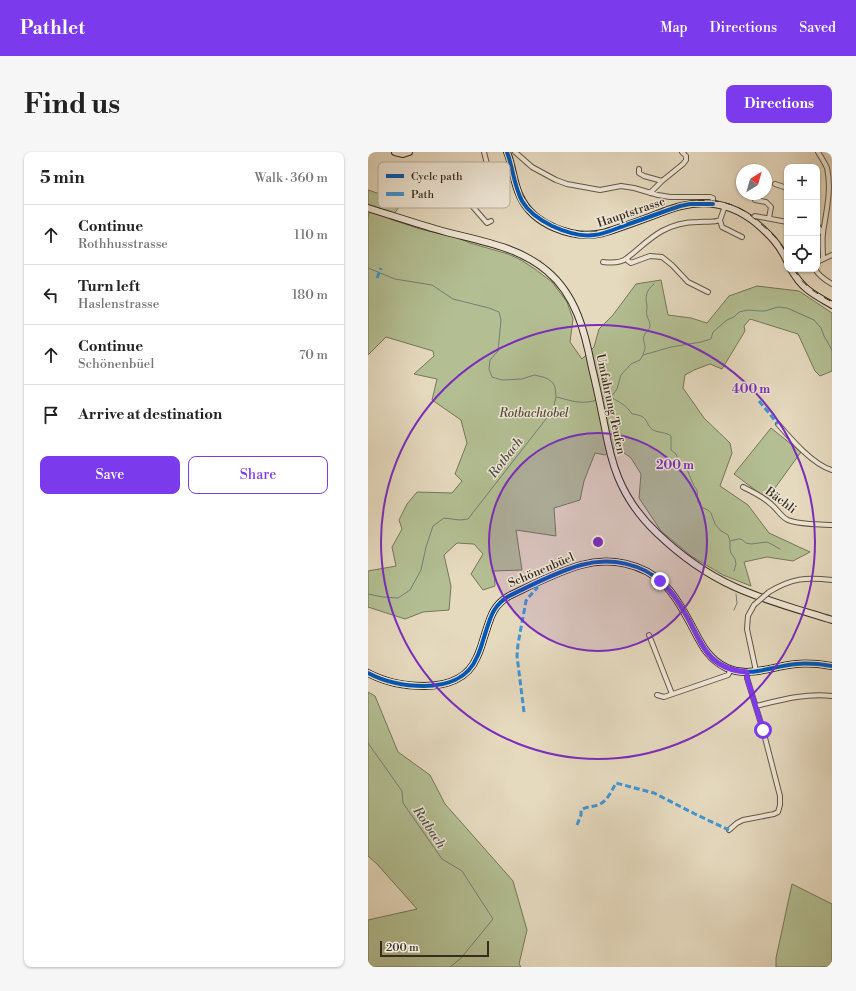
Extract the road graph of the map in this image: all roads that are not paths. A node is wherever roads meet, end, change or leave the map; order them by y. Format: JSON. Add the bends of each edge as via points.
{"nodes":[{"id":1,"x":395,"y":152,"type":"edge"},
{"id":2,"x":409,"y":152,"type":"edge"},
{"id":3,"x":484,"y":152,"type":"edge"},
{"id":4,"x":508,"y":152,"type":"edge"},
{"id":5,"x":515,"y":152,"type":"edge"},
{"id":6,"x":682,"y":152,"type":"edge"},
{"id":7,"x":818,"y":152,"type":"edge"},
{"id":8,"x":486,"y":162,"type":"edge"},
{"id":9,"x":639,"y":169,"type":"dead end"},
{"id":10,"x":662,"y":181,"type":"junction"},
{"id":11,"x":775,"y":184,"type":"dead end"},
{"id":12,"x":784,"y":187,"type":"edge"},
{"id":13,"x":650,"y":193,"type":"junction"},
{"id":14,"x":755,"y":200,"type":"dead end"},
{"id":15,"x":713,"y":204,"type":"junction"},
{"id":16,"x":725,"y":206,"type":"junction"},
{"id":17,"x":368,"y":208,"type":"edge"},
{"id":18,"x":475,"y":208,"type":"edge"},
{"id":19,"x":769,"y":218,"type":"junction"},
{"id":20,"x":751,"y":219,"type":"junction"},
{"id":21,"x":720,"y":220,"type":"junction"},
{"id":22,"x":491,"y":221,"type":"dead end"},
{"id":23,"x":784,"y":221,"type":"edge"},
{"id":24,"x":820,"y":230,"type":"edge"},
{"id":25,"x":823,"y":234,"type":"junction"},
{"id":26,"x":742,"y":237,"type":"dead end"},
{"id":27,"x":832,"y":255,"type":"edge"},
{"id":28,"x":784,"y":256,"type":"edge"},
{"id":29,"x":627,"y":258,"type":"junction"},
{"id":30,"x":823,"y":259,"type":"junction"},
{"id":31,"x":820,"y":260,"type":"edge"},
{"id":32,"x":603,"y":262,"type":"dead end"},
{"id":33,"x":793,"y":272,"type":"edge"},
{"id":34,"x":816,"y":272,"type":"edge"},
{"id":35,"x":832,"y":284,"type":"edge"},
{"id":36,"x":708,"y":292,"type":"dead end"},
{"id":37,"x":832,"y":305,"type":"edge"},
{"id":38,"x":778,"y":424,"type":"dead end"},
{"id":39,"x":832,"y":470,"type":"edge"},
{"id":40,"x":743,"y":487,"type":"dead end"},
{"id":41,"x":832,"y":525,"type":"edge"},
{"id":42,"x":832,"y":580,"type":"edge"},
{"id":43,"x":832,"y":620,"type":"edge"},
{"id":44,"x":649,"y":635,"type":"dead end"},
{"id":45,"x":832,"y":666,"type":"edge"},
{"id":46,"x":731,"y":670,"type":"junction"},
{"id":47,"x":756,"y":671,"type":"junction"},
{"id":48,"x":747,"y":672,"type":"junction"},
{"id":49,"x":368,"y":673,"type":"edge"},
{"id":50,"x":672,"y":694,"type":"junction"},
{"id":51,"x":657,"y":695,"type":"dead end"},
{"id":52,"x":832,"y":696,"type":"edge"},
{"id":53,"x":756,"y":706,"type":"junction"},
{"id":54,"x":729,"y":830,"type":"dead end"}],
"edges":[{"from":1,"to":2,"type":"street"},
{"from":3,"to":8,"type":"street"},
{"from":4,"to":15,"type":"street","name":"Hauptstrasse","via":[[523,203],[533,215],[545,223],[571,233],[599,234],[680,206]]},
{"from":5,"to":13,"type":"street","via":[[532,167],[568,184],[600,190],[621,186]]},
{"from":6,"to":10,"type":"street","via":[[686,160]]},
{"from":7,"to":25,"type":"street","via":[[829,172],[830,190]]},
{"from":9,"to":10,"type":"street","via":[[639,173],[644,176]]},
{"from":10,"to":13,"type":"street"},
{"from":11,"to":12,"type":"street"},
{"from":13,"to":15,"type":"street","via":[[670,197],[710,197],[713,198]]},
{"from":14,"to":19,"type":"street","via":[[766,202],[771,207]]},
{"from":15,"to":16,"type":"street","name":"Hauptstrasse"},
{"from":16,"to":20,"type":"street","name":"Hauptstrasse"},
{"from":16,"to":21,"type":"street"},
{"from":17,"to":43,"type":"street","name":"Umfahrung Teufen","via":[[497,245],[534,261],[547,270],[568,295],[584,333],[610,450],[618,477],[632,505],[663,539],[712,575],[777,603]]},
{"from":18,"to":22,"type":"street","via":[[487,222]]},
{"from":19,"to":20,"type":"street","via":[[755,216]]},
{"from":19,"to":23,"type":"street"},
{"from":20,"to":28,"type":"street","name":"Hauptstrasse","via":[[776,242]]},
{"from":21,"to":26,"type":"street","via":[[722,227]]},
{"from":21,"to":29,"type":"street","via":[[672,226],[654,236]]},
{"from":24,"to":25,"type":"street"},
{"from":25,"to":30,"type":"street"},
{"from":27,"to":30,"type":"street"},
{"from":29,"to":32,"type":"street"},
{"from":29,"to":36,"type":"street","via":[[631,263],[650,256],[662,257],[688,282]]},
{"from":30,"to":31,"type":"street"},
{"from":33,"to":37,"type":"street","via":[[804,288]]},
{"from":34,"to":35,"type":"street"},
{"from":38,"to":39,"type":"street","via":[[816,462]]},
{"from":40,"to":41,"type":"street","name":"Bächli","via":[[763,498],[787,520]]},
{"from":42,"to":47,"type":"street","bridge":true,"via":[[818,578],[787,582],[769,592],[754,605],[748,616],[747,629]]},
{"from":44,"to":50,"type":"street"},
{"from":45,"to":47,"type":"street","via":[[797,664]]},
{"from":46,"to":48,"type":"street"},
{"from":46,"to":49,"type":"street","name":"Schönenbüel","via":[[720,665],[705,651],[682,609],[664,584],[636,567],[606,561],[571,568],[500,601],[490,617],[478,657],[463,676],[446,684],[414,686],[392,682]]},
{"from":46,"to":50,"type":"street","via":[[728,675]]},
{"from":47,"to":48,"type":"street"},
{"from":48,"to":53,"type":"street"},
{"from":50,"to":51,"type":"street","via":[[664,697]]},
{"from":52,"to":53,"type":"street","via":[[794,697]]},
{"from":53,"to":54,"type":"street","via":[[780,796],[780,805],[778,812],[774,814],[743,820]]}]}
